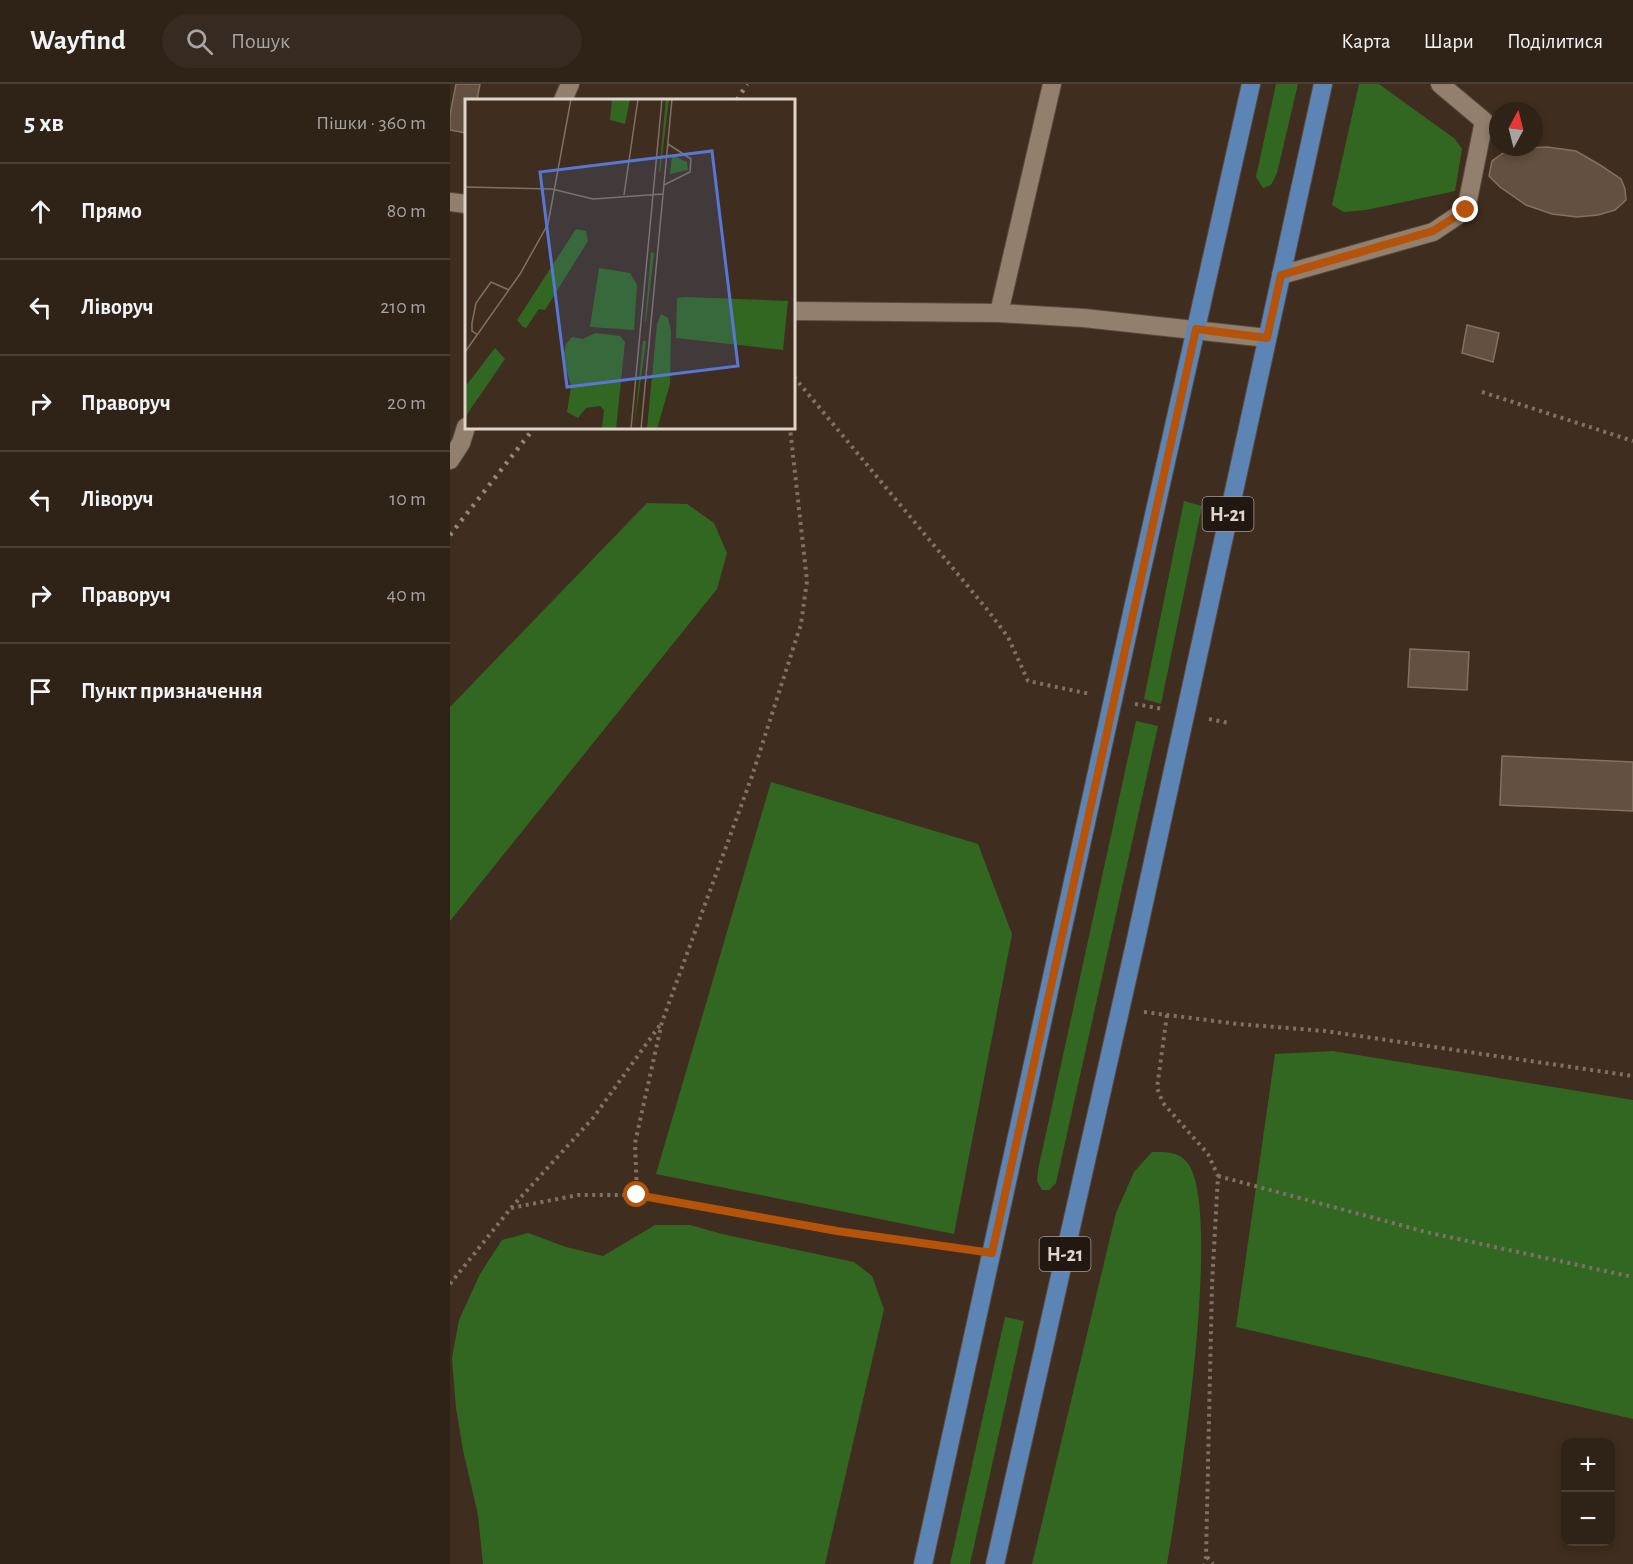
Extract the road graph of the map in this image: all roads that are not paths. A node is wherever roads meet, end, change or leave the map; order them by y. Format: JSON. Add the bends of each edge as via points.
{"nodes":[{"id":1,"x":570,"y":84,"type":"edge"},
{"id":2,"x":1052,"y":84,"type":"edge"},
{"id":3,"x":1251,"y":84,"type":"edge"},
{"id":4,"x":1323,"y":84,"type":"edge"},
{"id":5,"x":1440,"y":84,"type":"edge"},
{"id":6,"x":563,"y":99,"type":"edge"},
{"id":7,"x":450,"y":202,"type":"edge"},
{"id":8,"x":465,"y":204,"type":"edge"},
{"id":9,"x":1281,"y":275,"type":"junction"},
{"id":10,"x":795,"y":311,"type":"edge"},
{"id":11,"x":999,"y":313,"type":"junction"},
{"id":12,"x":1196,"y":329,"type":"junction"},
{"id":13,"x":1267,"y":338,"type":"junction"},
{"id":14,"x":465,"y":429,"type":"edge"},
{"id":15,"x":450,"y":460,"type":"edge"},
{"id":16,"x":923,"y":1564,"type":"edge"},
{"id":17,"x":995,"y":1564,"type":"edge"}],
"edges":[{"from":1,"to":6,"type":"street"},
{"from":2,"to":11,"type":"street"},
{"from":3,"to":12,"type":"main road"},
{"from":4,"to":9,"type":"main road","number":"Н-21"},
{"from":5,"to":9,"type":"street","via":[[1484,120],[1466,210],[1433,231]]},
{"from":7,"to":8,"type":"street"},
{"from":9,"to":13,"type":"main road","number":"Н-21"},
{"from":10,"to":11,"type":"street"},
{"from":11,"to":12,"type":"street"},
{"from":12,"to":13,"type":"street"},
{"from":12,"to":16,"type":"main road"},
{"from":13,"to":17,"type":"main road","number":"Н-21"},
{"from":14,"to":15,"type":"street"}]}
